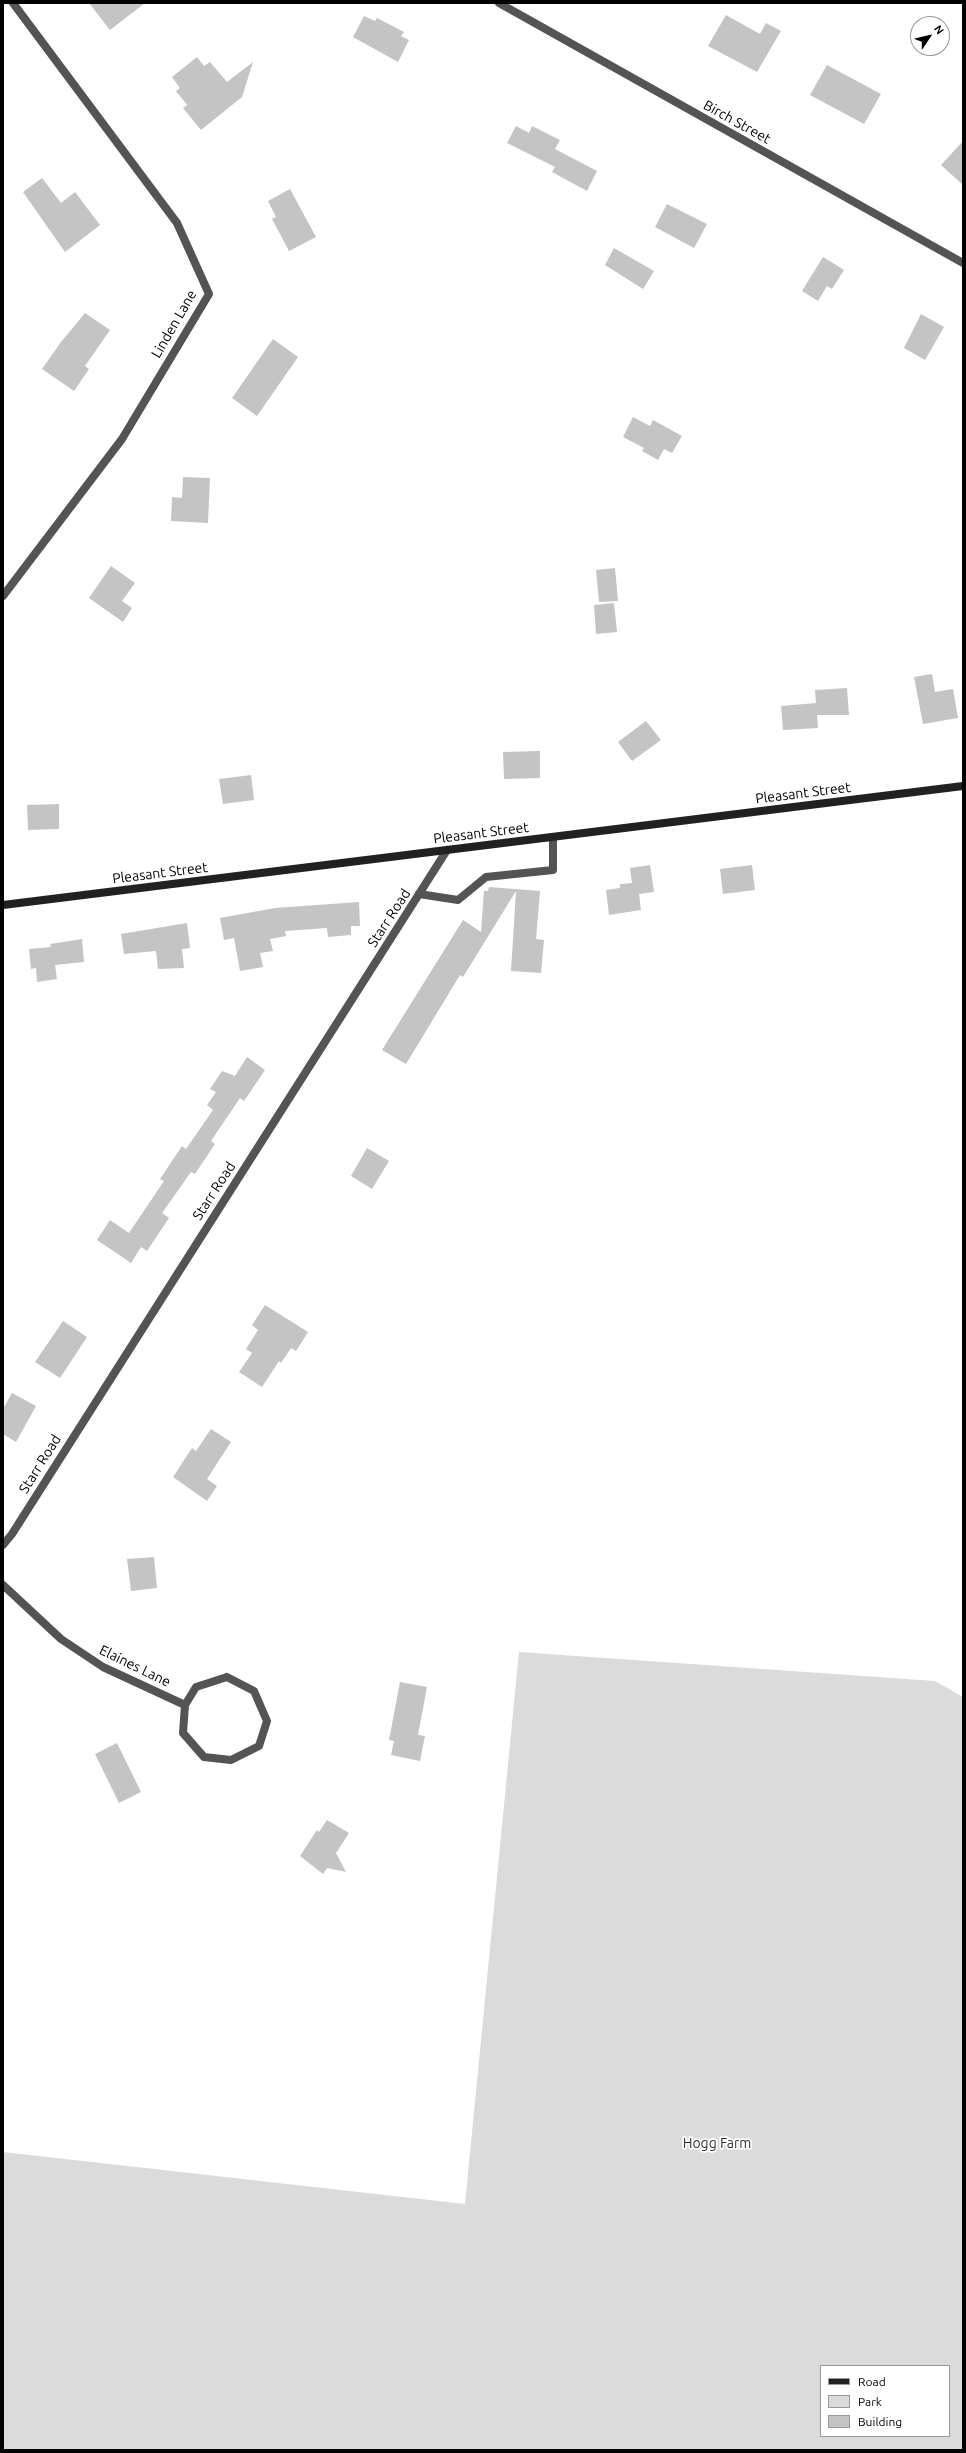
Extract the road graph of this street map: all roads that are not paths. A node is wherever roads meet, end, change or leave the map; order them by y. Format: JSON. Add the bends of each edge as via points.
{"nodes":[{"id":1,"x":13,"y":3,"type":"edge"},
{"id":2,"x":499,"y":3,"type":"edge"},
{"id":3,"x":963,"y":263,"type":"edge"},
{"id":4,"x":3,"y":596,"type":"edge"},
{"id":5,"x":963,"y":786,"type":"edge"},
{"id":6,"x":552,"y":837,"type":"junction"},
{"id":7,"x":447,"y":850,"type":"junction"},
{"id":8,"x":419,"y":894,"type":"junction"},
{"id":9,"x":3,"y":905,"type":"edge"},
{"id":10,"x":3,"y":1545,"type":"edge"},
{"id":11,"x":3,"y":1585,"type":"edge"},
{"id":12,"x":184,"y":1705,"type":"junction"}],
"edges":[{"from":1,"to":4,"type":"street","name":"Linden Lane","via":[[177,223],[209,294],[122,439]]},
{"from":2,"to":3,"type":"street","name":"Birch Street"},
{"from":5,"to":6,"type":"main road","name":"Pleasant Street"},
{"from":6,"to":7,"type":"main road","name":"Pleasant Street"},
{"from":6,"to":8,"type":"street","via":[[553,870],[486,877],[458,900]]},
{"from":7,"to":8,"type":"street","name":"Starr Road"},
{"from":7,"to":9,"type":"main road","name":"Pleasant Street"},
{"from":8,"to":10,"type":"street","name":"Starr Road"},
{"from":11,"to":12,"type":"street","name":"Elaines Lane","via":[[61,1640],[97,1663]]},
{"from":12,"to":12,"type":"street","via":[[196,1687],[227,1677],[254,1691],[267,1721],[259,1746],[231,1760],[204,1757],[183,1733]]}]}
